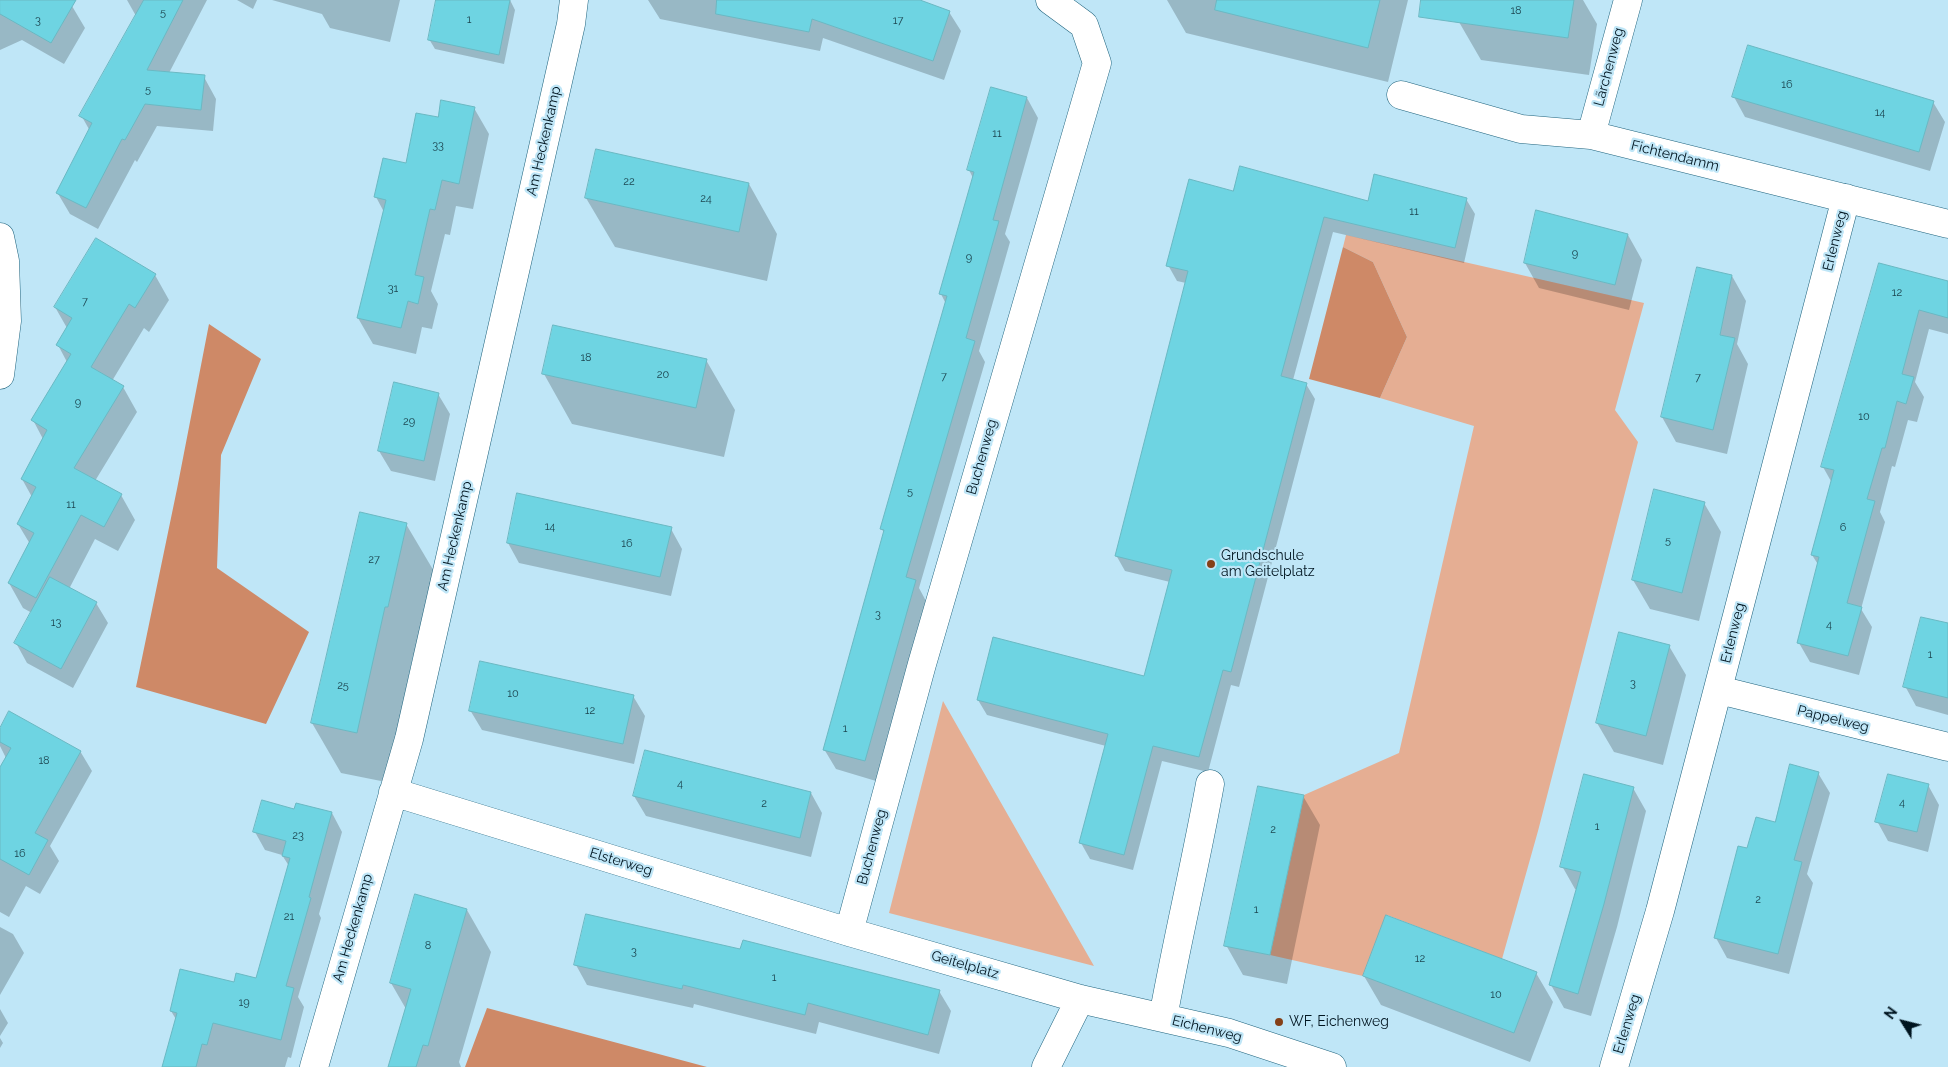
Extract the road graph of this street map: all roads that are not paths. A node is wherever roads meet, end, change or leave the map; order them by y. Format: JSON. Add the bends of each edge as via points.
{"nodes":[{"id":1,"x":574,"y":0,"type":"edge"},
{"id":2,"x":1050,"y":0,"type":"edge"},
{"id":3,"x":1628,"y":0,"type":"edge"},
{"id":4,"x":1401,"y":95,"type":"dead end"},
{"id":5,"x":1591,"y":135,"type":"junction"},
{"id":6,"x":1846,"y":198,"type":"junction"},
{"id":7,"x":1948,"y":224,"type":"edge"},
{"id":8,"x":0,"y":238,"type":"edge"},
{"id":9,"x":0,"y":375,"type":"edge"},
{"id":10,"x":1719,"y":690,"type":"junction"},
{"id":11,"x":1948,"y":747,"type":"edge"},
{"id":12,"x":1210,"y":784,"type":"dead end"},
{"id":13,"x":393,"y":792,"type":"junction"},
{"id":14,"x":849,"y":932,"type":"junction"},
{"id":15,"x":1080,"y":999,"type":"junction"},
{"id":16,"x":1163,"y":1018,"type":"junction"},
{"id":17,"x":314,"y":1067,"type":"edge"},
{"id":18,"x":1046,"y":1067,"type":"edge"},
{"id":19,"x":1332,"y":1067,"type":"edge"},
{"id":20,"x":1614,"y":1067,"type":"edge"}],
"edges":[{"from":1,"to":13,"type":"street","name":"Am Heckenkamp","via":[[409,739]]},
{"from":2,"to":14,"type":"street","name":"Buchenweg","via":[[1084,25],[1097,63],[922,664]]},
{"from":3,"to":5,"type":"street","name":"Lärchenweg"},
{"from":4,"to":5,"type":"street","name":"Fichtendamm","via":[[1521,129]]},
{"from":5,"to":6,"type":"street","name":"Fichtendamm"},
{"from":6,"to":7,"type":"street","name":"Fichtendamm"},
{"from":6,"to":10,"type":"street","name":"Erlenweg"},
{"from":8,"to":9,"type":"street","via":[[5,261],[7,321]]},
{"from":10,"to":11,"type":"street","name":"Pappelweg"},
{"from":10,"to":20,"type":"street","name":"Erlenweg"},
{"from":12,"to":16,"type":"street"},
{"from":13,"to":14,"type":"street","name":"Elsterweg"},
{"from":13,"to":17,"type":"street","name":"Am Heckenkamp"},
{"from":14,"to":15,"type":"street","name":"Geitelplatz"},
{"from":15,"to":16,"type":"street","name":"Eichenweg"},
{"from":15,"to":18,"type":"street"},
{"from":16,"to":19,"type":"street","name":"Eichenweg","via":[[1229,1033]]}]}
